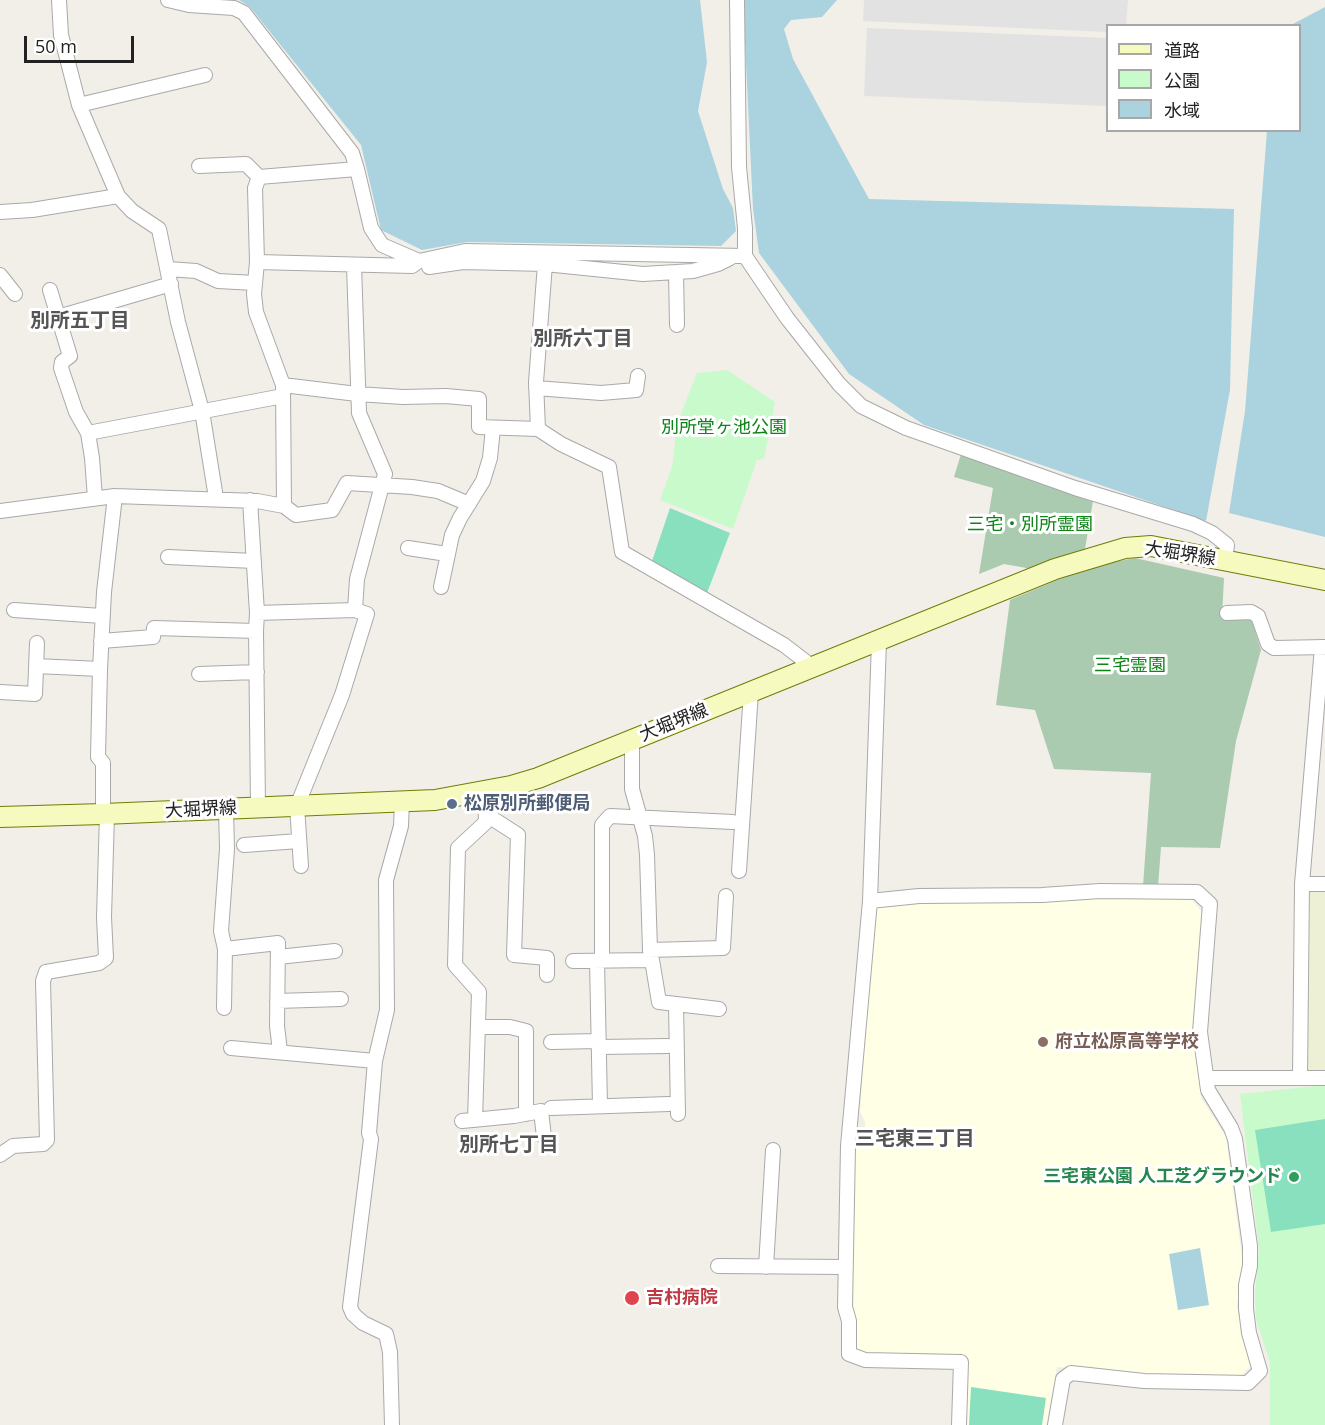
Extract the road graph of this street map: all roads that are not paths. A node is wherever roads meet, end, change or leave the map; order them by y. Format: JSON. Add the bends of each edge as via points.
{"nodes":[{"id":1,"x":59,"y":0,"type":"edge"},
{"id":2,"x":168,"y":0,"type":"edge"},
{"id":3,"x":737,"y":0,"type":"edge"},
{"id":4,"x":205,"y":75,"type":"dead end"},
{"id":5,"x":79,"y":105,"type":"junction"},
{"id":6,"x":199,"y":166,"type":"dead end"},
{"id":7,"x":357,"y":169,"type":"junction"},
{"id":8,"x":258,"y":177,"type":"junction"},
{"id":9,"x":118,"y":196,"type":"junction"},
{"id":10,"x":0,"y":212,"type":"edge"},
{"id":11,"x":603,"y":255,"type":"junction"},
{"id":12,"x":739,"y":256,"type":"junction"},
{"id":13,"x":257,"y":262,"type":"junction"},
{"id":14,"x":415,"y":264,"type":"junction"},
{"id":15,"x":545,"y":264,"type":"junction"},
{"id":16,"x":354,"y":265,"type":"junction"},
{"id":17,"x":168,"y":269,"type":"junction"},
{"id":18,"x":601,"y":271,"type":"junction"},
{"id":19,"x":676,"y":272,"type":"junction"},
{"id":20,"x":0,"y":275,"type":"edge"},
{"id":21,"x":255,"y":283,"type":"junction"},
{"id":22,"x":171,"y":284,"type":"junction"},
{"id":23,"x":50,"y":290,"type":"dead end"},
{"id":24,"x":15,"y":294,"type":"dead end"},
{"id":25,"x":58,"y":317,"type":"junction"},
{"id":26,"x":677,"y":325,"type":"dead end"},
{"id":27,"x":638,"y":376,"type":"dead end"},
{"id":28,"x":536,"y":388,"type":"junction"},
{"id":29,"x":283,"y":390,"type":"junction"},
{"id":30,"x":357,"y":394,"type":"junction"},
{"id":31,"x":202,"y":411,"type":"junction"},
{"id":32,"x":493,"y":428,"type":"junction"},
{"id":33,"x":538,"y":429,"type":"junction"},
{"id":34,"x":88,"y":434,"type":"junction"},
{"id":35,"x":384,"y":484,"type":"junction"},
{"id":36,"x":115,"y":496,"type":"junction"},
{"id":37,"x":95,"y":498,"type":"junction"},
{"id":38,"x":216,"y":498,"type":"junction"},
{"id":39,"x":250,"y":500,"type":"junction"},
{"id":40,"x":469,"y":504,"type":"junction"},
{"id":41,"x":284,"y":506,"type":"junction"},
{"id":42,"x":0,"y":511,"type":"edge"},
{"id":43,"x":408,"y":548,"type":"dead end"},
{"id":44,"x":447,"y":554,"type":"junction"},
{"id":45,"x":168,"y":556,"type":"dead end"},
{"id":46,"x":254,"y":561,"type":"junction"},
{"id":47,"x":1225,"y":561,"type":"junction"},
{"id":48,"x":1325,"y":580,"type":"edge"},
{"id":49,"x":441,"y":587,"type":"dead end"},
{"id":50,"x":14,"y":610,"type":"dead end"},
{"id":51,"x":355,"y":610,"type":"junction"},
{"id":52,"x":257,"y":613,"type":"junction"},
{"id":53,"x":1227,"y":613,"type":"dead end"},
{"id":54,"x":102,"y":616,"type":"junction"},
{"id":55,"x":256,"y":631,"type":"junction"},
{"id":56,"x":101,"y":641,"type":"junction"},
{"id":57,"x":879,"y":641,"type":"junction"},
{"id":58,"x":37,"y":643,"type":"dead end"},
{"id":59,"x":1323,"y":647,"type":"edge"},
{"id":60,"x":36,"y":666,"type":"junction"},
{"id":61,"x":814,"y":668,"type":"junction"},
{"id":62,"x":100,"y":669,"type":"junction"},
{"id":63,"x":257,"y":672,"type":"junction"},
{"id":64,"x":199,"y":674,"type":"dead end"},
{"id":65,"x":0,"y":692,"type":"edge"},
{"id":66,"x":751,"y":692,"type":"junction"},
{"id":67,"x":632,"y":740,"type":"junction"},
{"id":68,"x":484,"y":792,"type":"junction"},
{"id":69,"x":402,"y":802,"type":"junction"},
{"id":70,"x":297,"y":806,"type":"junction"},
{"id":71,"x":258,"y":807,"type":"junction"},
{"id":72,"x":226,"y":808,"type":"junction"},
{"id":73,"x":105,"y":814,"type":"junction"},
{"id":74,"x":487,"y":815,"type":"junction"},
{"id":75,"x":0,"y":817,"type":"edge"},
{"id":76,"x":640,"y":819,"type":"junction"},
{"id":77,"x":733,"y":822,"type":"dead end"},
{"id":78,"x":299,"y":841,"type":"junction"},
{"id":79,"x":244,"y":845,"type":"dead end"},
{"id":80,"x":301,"y":866,"type":"dead end"},
{"id":81,"x":739,"y":871,"type":"dead end"},
{"id":82,"x":1302,"y":884,"type":"junction"},
{"id":83,"x":1325,"y":884,"type":"edge"},
{"id":84,"x":726,"y":896,"type":"dead end"},
{"id":85,"x":870,"y":901,"type":"junction"},
{"id":86,"x":225,"y":949,"type":"junction"},
{"id":87,"x":335,"y":951,"type":"dead end"},
{"id":88,"x":651,"y":955,"type":"junction"},
{"id":89,"x":278,"y":957,"type":"junction"},
{"id":90,"x":573,"y":961,"type":"dead end"},
{"id":91,"x":599,"y":961,"type":"junction"},
{"id":92,"x":547,"y":975,"type":"dead end"},
{"id":93,"x":341,"y":999,"type":"dead end"},
{"id":94,"x":277,"y":1001,"type":"junction"},
{"id":95,"x":676,"y":1004,"type":"junction"},
{"id":96,"x":224,"y":1008,"type":"dead end"},
{"id":97,"x":719,"y":1009,"type":"dead end"},
{"id":98,"x":479,"y":1027,"type":"junction"},
{"id":99,"x":551,"y":1042,"type":"dead end"},
{"id":100,"x":598,"y":1044,"type":"junction"},
{"id":101,"x":668,"y":1046,"type":"dead end"},
{"id":102,"x":231,"y":1048,"type":"dead end"},
{"id":103,"x":280,"y":1052,"type":"junction"},
{"id":104,"x":375,"y":1061,"type":"junction"},
{"id":105,"x":1207,"y":1078,"type":"junction"},
{"id":106,"x":1300,"y":1078,"type":"junction"},
{"id":107,"x":1325,"y":1078,"type":"edge"},
{"id":108,"x":600,"y":1106,"type":"junction"},
{"id":109,"x":551,"y":1108,"type":"dead end"},
{"id":110,"x":526,"y":1113,"type":"junction"},
{"id":111,"x":544,"y":1137,"type":"dead end"},
{"id":112,"x":773,"y":1150,"type":"dead end"},
{"id":113,"x":0,"y":1155,"type":"edge"},
{"id":114,"x":717,"y":1266,"type":"dead end"},
{"id":115,"x":766,"y":1267,"type":"junction"},
{"id":116,"x":846,"y":1267,"type":"junction"},
{"id":117,"x":392,"y":1425,"type":"edge"},
{"id":118,"x":959,"y":1425,"type":"edge"},
{"id":119,"x":1055,"y":1425,"type":"edge"}],
"edges":[{"from":1,"to":5,"type":"street","via":[[61,35]]},
{"from":2,"to":7,"type":"street","via":[[234,8],[244,13],[352,153]]},
{"from":3,"to":12,"type":"street","via":[[739,166],[745,228]]},
{"from":4,"to":5,"type":"street"},
{"from":5,"to":9,"type":"street"},
{"from":6,"to":8,"type":"street","via":[[246,164]]},
{"from":7,"to":8,"type":"street"},
{"from":7,"to":14,"type":"street","via":[[370,228],[382,245]]},
{"from":8,"to":13,"type":"street"},
{"from":9,"to":10,"type":"street"},
{"from":9,"to":17,"type":"street","via":[[159,229]]},
{"from":11,"to":12,"type":"street"},
{"from":11,"to":14,"type":"street","via":[[465,251]]},
{"from":11,"to":18,"type":"street"},
{"from":12,"to":19,"type":"street","via":[[701,269]]},
{"from":12,"to":47,"type":"street","via":[[839,384],[861,406],[906,428],[1075,489],[1192,524],[1227,545]]},
{"from":13,"to":16,"type":"street"},
{"from":13,"to":21,"type":"street"},
{"from":14,"to":15,"type":"street"},
{"from":14,"to":16,"type":"street"},
{"from":15,"to":18,"type":"street"},
{"from":15,"to":28,"type":"street"},
{"from":16,"to":30,"type":"street"},
{"from":17,"to":21,"type":"street","via":[[196,271],[218,281]]},
{"from":17,"to":22,"type":"street"},
{"from":18,"to":19,"type":"street"},
{"from":19,"to":26,"type":"street"},
{"from":20,"to":24,"type":"street"},
{"from":21,"to":29,"type":"street","via":[[256,312]]},
{"from":22,"to":25,"type":"street"},
{"from":22,"to":31,"type":"street"},
{"from":23,"to":25,"type":"street"},
{"from":25,"to":34,"type":"street","via":[[70,356],[61,368]]},
{"from":27,"to":28,"type":"street","via":[[636,390],[601,393]]},
{"from":28,"to":33,"type":"street"},
{"from":29,"to":30,"type":"street"},
{"from":29,"to":31,"type":"street"},
{"from":29,"to":41,"type":"street"},
{"from":30,"to":32,"type":"street","via":[[479,399],[479,427]]},
{"from":30,"to":35,"type":"street","via":[[359,413],[385,474]]},
{"from":31,"to":34,"type":"street"},
{"from":31,"to":38,"type":"street"},
{"from":32,"to":33,"type":"street"},
{"from":32,"to":40,"type":"street","via":[[483,481]]},
{"from":33,"to":61,"type":"street","via":[[609,467],[622,552],[784,645]]},
{"from":34,"to":37,"type":"street"},
{"from":35,"to":40,"type":"street","via":[[438,491]]},
{"from":35,"to":41,"type":"street","via":[[347,483],[332,510],[296,515]]},
{"from":35,"to":51,"type":"street","via":[[357,579]]},
{"from":36,"to":37,"type":"street"},
{"from":36,"to":38,"type":"street"},
{"from":36,"to":54,"type":"street"},
{"from":37,"to":42,"type":"street"},
{"from":38,"to":39,"type":"street"},
{"from":39,"to":41,"type":"street"},
{"from":39,"to":46,"type":"street"},
{"from":40,"to":44,"type":"street"},
{"from":43,"to":44,"type":"street"},
{"from":44,"to":49,"type":"street"},
{"from":45,"to":46,"type":"street"},
{"from":46,"to":52,"type":"street"},
{"from":47,"to":48,"type":"main road","name":"大堀堺線"},
{"from":47,"to":57,"type":"main road","name":"大堀堺線","via":[[1151,546],[1125,548],[1055,569]]},
{"from":50,"to":54,"type":"street"},
{"from":51,"to":52,"type":"street"},
{"from":51,"to":70,"type":"street","via":[[367,614],[342,695]]},
{"from":52,"to":55,"type":"street"},
{"from":53,"to":59,"type":"street","via":[[1251,612],[1258,616],[1268,644],[1274,648]]},
{"from":54,"to":56,"type":"street"},
{"from":55,"to":56,"type":"street","via":[[154,628],[153,638]]},
{"from":55,"to":63,"type":"street"},
{"from":56,"to":62,"type":"street"},
{"from":57,"to":61,"type":"main road","name":"大堀堺線"},
{"from":57,"to":85,"type":"street"},
{"from":58,"to":60,"type":"street"},
{"from":59,"to":82,"type":"street"},
{"from":60,"to":62,"type":"street"},
{"from":60,"to":65,"type":"street","via":[[34,694]]},
{"from":61,"to":66,"type":"main road","name":"大堀堺線"},
{"from":62,"to":73,"type":"street","via":[[98,757],[103,763]]},
{"from":63,"to":64,"type":"street"},
{"from":63,"to":71,"type":"street"},
{"from":66,"to":67,"type":"main road","name":"大堀堺線"},
{"from":66,"to":81,"type":"street"},
{"from":67,"to":68,"type":"main road","name":"大堀堺線","via":[[538,778]]},
{"from":67,"to":76,"type":"street","via":[[632,789]]},
{"from":68,"to":69,"type":"main road","name":"大堀堺線"},
{"from":68,"to":74,"type":"street"},
{"from":69,"to":70,"type":"main road","name":"大堀堺線"},
{"from":69,"to":104,"type":"street","via":[[401,826],[386,880],[387,1010]]},
{"from":70,"to":71,"type":"main road","name":"大堀堺線"},
{"from":70,"to":78,"type":"street"},
{"from":71,"to":72,"type":"main road","name":"大堀堺線"},
{"from":72,"to":73,"type":"main road","name":"大堀堺線"},
{"from":72,"to":86,"type":"street","via":[[221,931]]},
{"from":73,"to":75,"type":"main road","name":"大堀堺線"},
{"from":73,"to":113,"type":"street","via":[[106,957],[99,963],[46,972],[43,981],[47,1140],[43,1144],[13,1146]]},
{"from":74,"to":92,"type":"street","via":[[518,835],[514,955],[547,957]]},
{"from":74,"to":98,"type":"street","via":[[486,822],[458,848],[455,965],[479,992]]},
{"from":76,"to":77,"type":"street"},
{"from":76,"to":88,"type":"street","via":[[647,855]]},
{"from":76,"to":91,"type":"street","via":[[610,816],[602,825]]},
{"from":78,"to":79,"type":"street"},
{"from":78,"to":80,"type":"street"},
{"from":82,"to":83,"type":"street"},
{"from":82,"to":106,"type":"street"},
{"from":84,"to":88,"type":"street","via":[[723,948]]},
{"from":85,"to":105,"type":"street","via":[[1100,891],[1197,892],[1210,904],[1200,1032]]},
{"from":85,"to":116,"type":"street","via":[[848,1146]]},
{"from":86,"to":89,"type":"street","via":[[278,944]]},
{"from":86,"to":96,"type":"street"},
{"from":87,"to":89,"type":"street"},
{"from":88,"to":91,"type":"street"},
{"from":88,"to":95,"type":"street","via":[[659,1002]]},
{"from":89,"to":94,"type":"street"},
{"from":90,"to":91,"type":"street"},
{"from":91,"to":100,"type":"street"},
{"from":93,"to":94,"type":"street"},
{"from":94,"to":103,"type":"street"},
{"from":95,"to":97,"type":"street"},
{"from":95,"to":108,"type":"street","via":[[673,1109]]},
{"from":98,"to":110,"type":"street","via":[[526,1031]]},
{"from":98,"to":110,"type":"street","via":[[469,1120]]},
{"from":99,"to":100,"type":"street"},
{"from":100,"to":101,"type":"street"},
{"from":100,"to":108,"type":"street"},
{"from":102,"to":103,"type":"street"},
{"from":103,"to":104,"type":"street"},
{"from":104,"to":117,"type":"street","via":[[371,1139],[350,1307],[363,1323],[386,1334]]},
{"from":105,"to":106,"type":"street"},
{"from":105,"to":119,"type":"street","via":[[1208,1090],[1235,1139],[1250,1246],[1246,1309],[1260,1371],[1248,1383],[1144,1381],[1071,1373],[1063,1379]]},
{"from":106,"to":107,"type":"street"},
{"from":108,"to":109,"type":"street"},
{"from":110,"to":111,"type":"street","via":[[541,1111]]},
{"from":112,"to":115,"type":"street"},
{"from":114,"to":115,"type":"street"},
{"from":115,"to":116,"type":"street"},
{"from":116,"to":118,"type":"street","via":[[849,1354],[865,1360],[961,1362]]}]}
